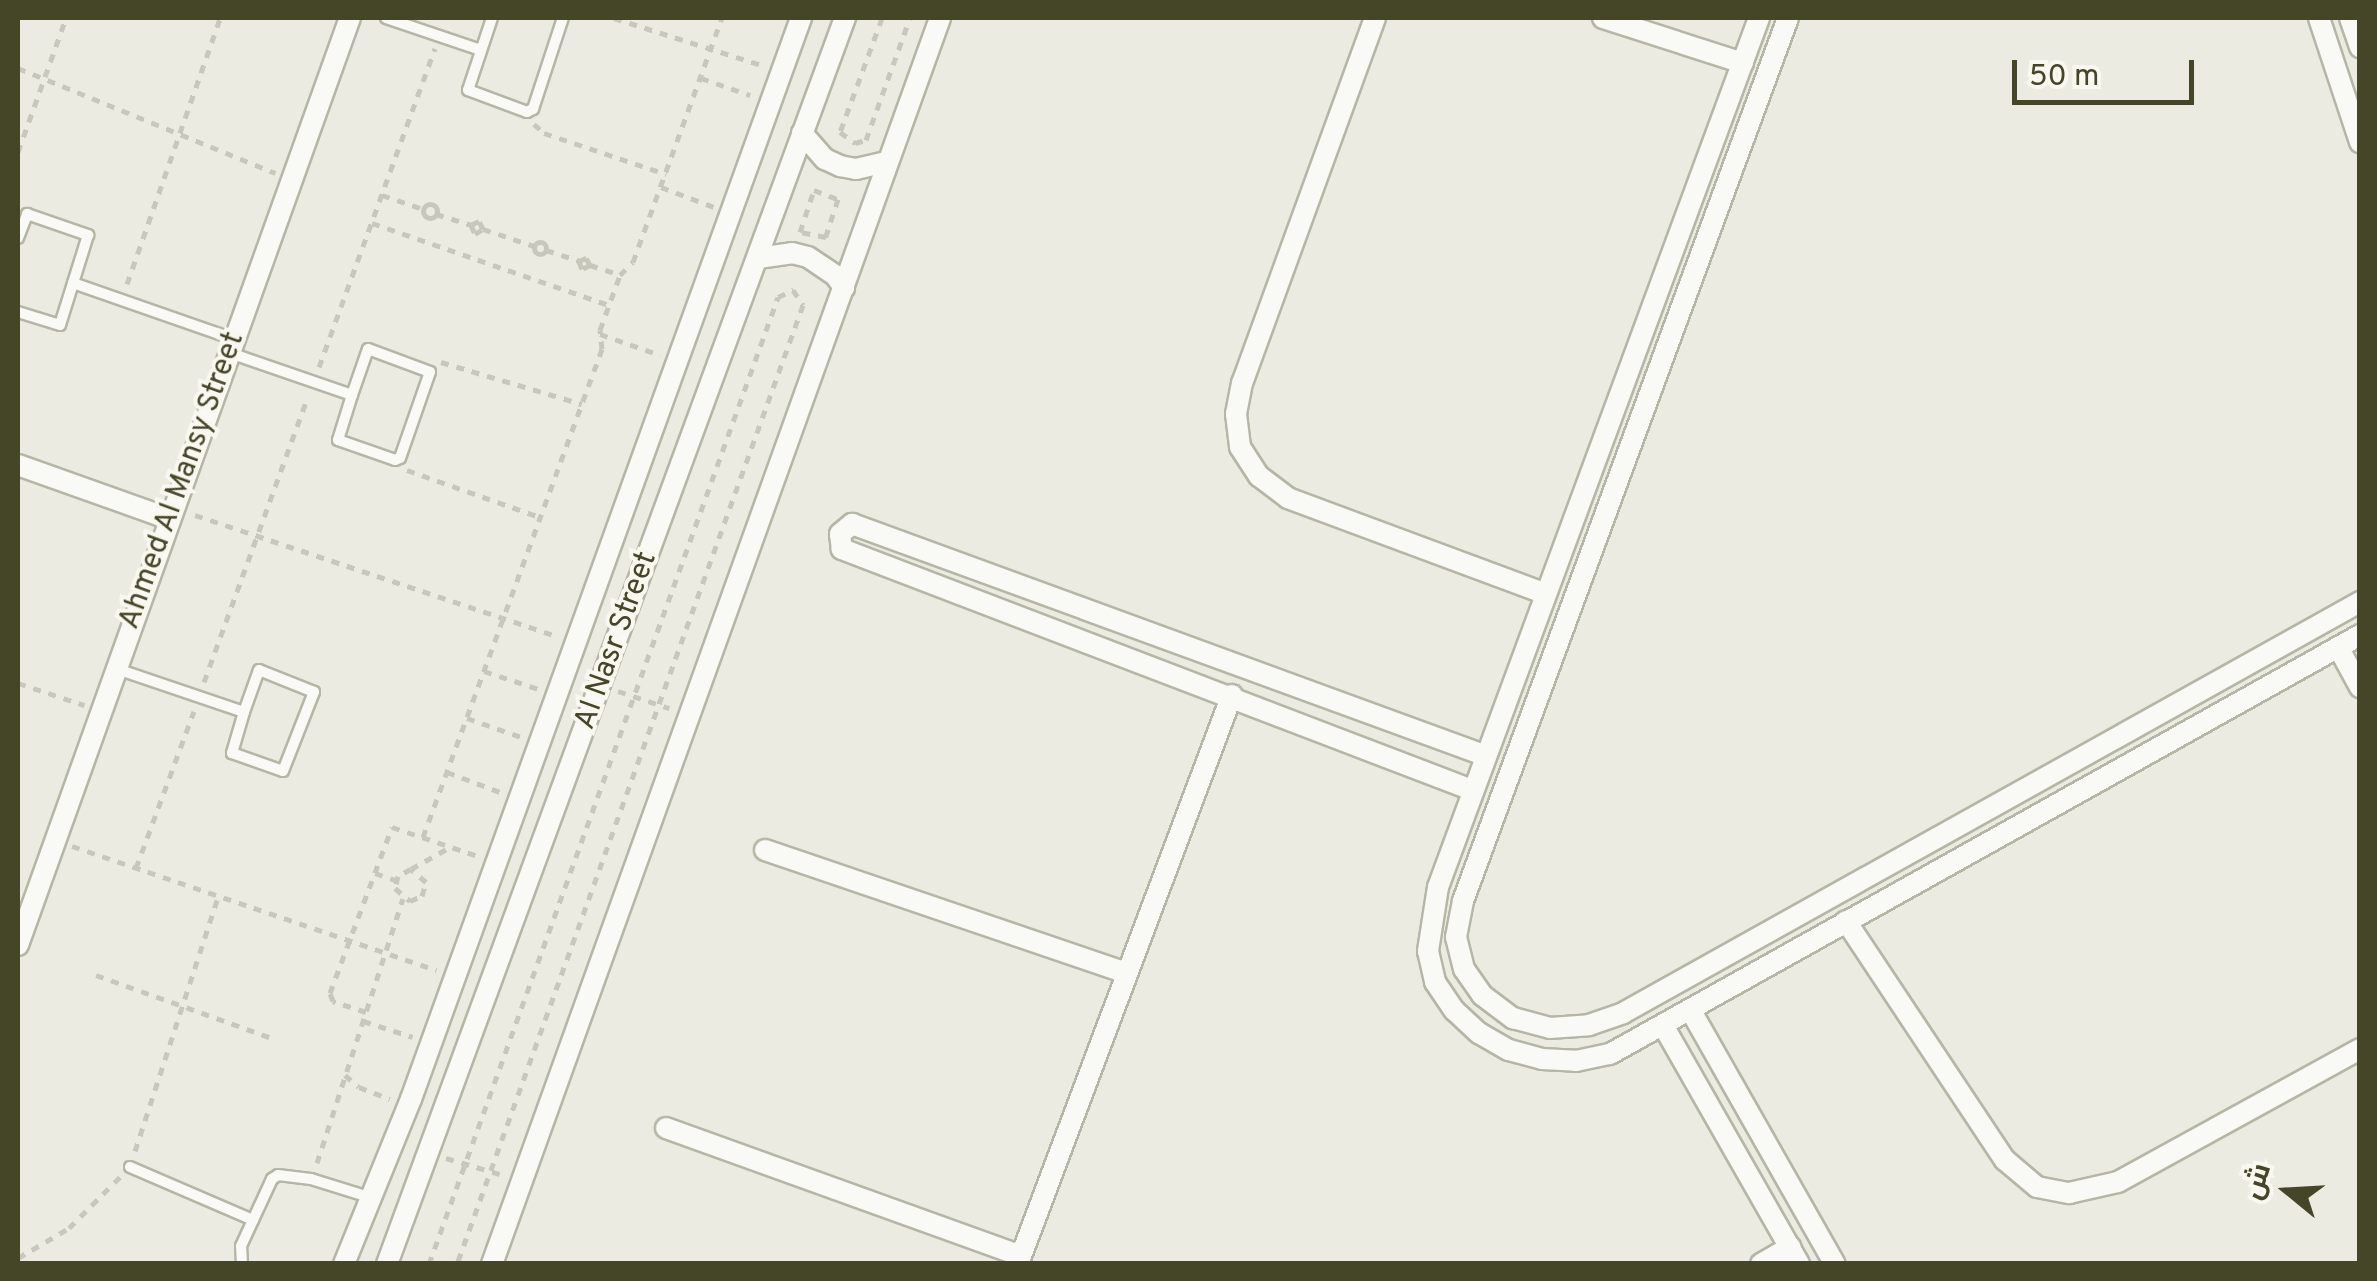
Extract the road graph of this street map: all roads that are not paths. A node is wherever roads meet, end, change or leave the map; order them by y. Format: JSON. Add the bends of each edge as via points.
{"nodes":[{"id":1,"x":350,"y":18,"type":"edge"},
{"id":2,"x":386,"y":18,"type":"edge"},
{"id":3,"x":492,"y":18,"type":"edge"},
{"id":4,"x":563,"y":18,"type":"edge"},
{"id":5,"x":801,"y":18,"type":"edge"},
{"id":6,"x":845,"y":18,"type":"edge"},
{"id":7,"x":940,"y":18,"type":"edge"},
{"id":8,"x":1375,"y":18,"type":"edge"},
{"id":9,"x":1603,"y":18,"type":"edge"},
{"id":10,"x":1759,"y":18,"type":"edge"},
{"id":11,"x":1788,"y":18,"type":"edge"},
{"id":12,"x":2319,"y":18,"type":"edge"},
{"id":13,"x":2350,"y":18,"type":"edge"},
{"id":14,"x":2360,"y":48,"type":"edge"},
{"id":15,"x":481,"y":50,"type":"junction"},
{"id":16,"x":1742,"y":63,"type":"junction"},
{"id":17,"x":2357,"y":129,"type":"edge"},
{"id":18,"x":802,"y":133,"type":"junction"},
{"id":19,"x":888,"y":162,"type":"junction"},
{"id":20,"x":18,"y":238,"type":"edge"},
{"id":21,"x":758,"y":258,"type":"junction"},
{"id":22,"x":73,"y":283,"type":"junction"},
{"id":23,"x":844,"y":288,"type":"junction"},
{"id":24,"x":18,"y":312,"type":"edge"},
{"id":25,"x":232,"y":346,"type":"junction"},
{"id":26,"x":1622,"y":388,"type":"junction"},
{"id":27,"x":352,"y":395,"type":"junction"},
{"id":28,"x":1647,"y":397,"type":"junction"},
{"id":29,"x":18,"y":465,"type":"edge"},
{"id":30,"x":172,"y":514,"type":"junction"},
{"id":31,"x":971,"y":567,"type":"junction"},
{"id":32,"x":1544,"y":593,"type":"junction"},
{"id":33,"x":962,"y":594,"type":"junction"},
{"id":34,"x":593,"y":595,"type":"junction"},
{"id":35,"x":2360,"y":602,"type":"edge"},
{"id":36,"x":629,"y":606,"type":"junction"},
{"id":37,"x":2360,"y":635,"type":"edge"},
{"id":38,"x":2338,"y":646,"type":"junction"},
{"id":39,"x":116,"y":669,"type":"junction"},
{"id":40,"x":2360,"y":687,"type":"edge"},
{"id":41,"x":1232,"y":695,"type":"junction"},
{"id":42,"x":1361,"y":710,"type":"junction"},
{"id":43,"x":244,"y":712,"type":"junction"},
{"id":44,"x":1350,"y":742,"type":"junction"},
{"id":45,"x":1484,"y":755,"type":"junction"},
{"id":46,"x":2076,"y":760,"type":"junction"},
{"id":47,"x":2090,"y":785,"type":"junction"},
{"id":48,"x":1472,"y":790,"type":"junction"},
{"id":49,"x":765,"y":850,"type":"dead end"},
{"id":50,"x":1846,"y":922,"type":"junction"},
{"id":51,"x":18,"y":945,"type":"edge"},
{"id":52,"x":1127,"y":974,"type":"junction"},
{"id":53,"x":1691,"y":1011,"type":"junction"},
{"id":54,"x":1664,"y":1027,"type":"junction"},
{"id":55,"x":2360,"y":1049,"type":"edge"},
{"id":56,"x":1744,"y":1103,"type":"junction"},
{"id":57,"x":1716,"y":1119,"type":"junction"},
{"id":58,"x":666,"y":1128,"type":"dead end"},
{"id":59,"x":130,"y":1167,"type":"road end"},
{"id":60,"x":373,"y":1198,"type":"junction"},
{"id":61,"x":253,"y":1220,"type":"junction"},
{"id":62,"x":1794,"y":1255,"type":"edge"},
{"id":63,"x":1020,"y":1260,"type":"edge"},
{"id":64,"x":242,"y":1264,"type":"edge"},
{"id":65,"x":344,"y":1264,"type":"edge"},
{"id":66,"x":386,"y":1264,"type":"edge"},
{"id":67,"x":492,"y":1264,"type":"edge"},
{"id":68,"x":1761,"y":1264,"type":"edge"},
{"id":69,"x":1836,"y":1264,"type":"edge"}],
"edges":[{"from":1,"to":25,"type":"street","name":"Ahmed Al Mansy Street"},
{"from":2,"to":15,"type":"lane"},
{"from":3,"to":15,"type":"lane"},
{"from":4,"to":15,"type":"lane","via":[[530,112],[469,92]]},
{"from":5,"to":34,"type":"street"},
{"from":6,"to":18,"type":"street","name":"Al Nasr Street"},
{"from":7,"to":19,"type":"street"},
{"from":8,"to":32,"type":"street","via":[[1242,382],[1236,414],[1240,447],[1259,476],[1288,498]]},
{"from":9,"to":16,"type":"street"},
{"from":10,"to":16,"type":"street"},
{"from":11,"to":28,"type":"street"},
{"from":12,"to":17,"type":"street"},
{"from":13,"to":14,"type":"street"},
{"from":16,"to":26,"type":"street"},
{"from":18,"to":19,"type":"street","via":[[840,166]]},
{"from":18,"to":21,"type":"street","name":"Al Nasr Street"},
{"from":19,"to":23,"type":"street"},
{"from":20,"to":22,"type":"lane","via":[[28,214],[88,233]]},
{"from":21,"to":23,"type":"street","via":[[808,257]]},
{"from":21,"to":36,"type":"street","name":"Al Nasr Street"},
{"from":22,"to":24,"type":"lane","via":[[60,326]]},
{"from":22,"to":25,"type":"lane"},
{"from":23,"to":67,"type":"street"},
{"from":25,"to":27,"type":"lane"},
{"from":25,"to":30,"type":"street","name":"Ahmed Al Mansy Street"},
{"from":26,"to":28,"type":"street"},
{"from":26,"to":32,"type":"street"},
{"from":27,"to":27,"type":"lane","via":[[368,349],[429,370],[395,460],[338,440]]},
{"from":28,"to":46,"type":"street","via":[[1462,901],[1456,936],[1464,969],[1482,995],[1513,1018],[1550,1028],[1589,1026],[1623,1013]]},
{"from":29,"to":30,"type":"street"},
{"from":30,"to":39,"type":"street","name":"Ahmed Al Mansy Street"},
{"from":31,"to":33,"type":"street"},
{"from":31,"to":33,"type":"street","via":[[852,524],[840,534],[842,549]]},
{"from":31,"to":42,"type":"street"},
{"from":32,"to":45,"type":"street"},
{"from":33,"to":41,"type":"street"},
{"from":34,"to":36,"type":"street"},
{"from":34,"to":60,"type":"street"},
{"from":35,"to":46,"type":"street"},
{"from":36,"to":66,"type":"street","name":"Al Nasr Street"},
{"from":37,"to":38,"type":"street"},
{"from":38,"to":40,"type":"street"},
{"from":38,"to":47,"type":"street"},
{"from":39,"to":43,"type":"lane"},
{"from":39,"to":51,"type":"street","name":"Ahmed Al Mansy Street"},
{"from":41,"to":44,"type":"street"},
{"from":41,"to":52,"type":"street"},
{"from":42,"to":44,"type":"street"},
{"from":42,"to":45,"type":"street"},
{"from":43,"to":43,"type":"lane","via":[[232,753],[285,771],[314,692],[259,670]]},
{"from":44,"to":48,"type":"street"},
{"from":45,"to":48,"type":"street"},
{"from":46,"to":47,"type":"street"},
{"from":47,"to":50,"type":"street"},
{"from":48,"to":54,"type":"street","via":[[1438,887],[1428,951],[1435,982],[1454,1010],[1479,1034],[1542,1060],[1610,1054]]},
{"from":49,"to":52,"type":"street"},
{"from":50,"to":53,"type":"street"},
{"from":50,"to":55,"type":"street","via":[[2005,1160],[2037,1186],[2069,1193],[2118,1182]]},
{"from":52,"to":63,"type":"street"},
{"from":53,"to":54,"type":"street"},
{"from":53,"to":56,"type":"street"},
{"from":54,"to":57,"type":"street"},
{"from":56,"to":57,"type":"street"},
{"from":56,"to":69,"type":"street"},
{"from":57,"to":62,"type":"street"},
{"from":58,"to":63,"type":"street"},
{"from":59,"to":61,"type":"lane"},
{"from":60,"to":61,"type":"lane","via":[[287,1174],[272,1179]]},
{"from":60,"to":65,"type":"street"},
{"from":61,"to":64,"type":"lane","via":[[241,1246]]},
{"from":62,"to":68,"type":"street"}]}
